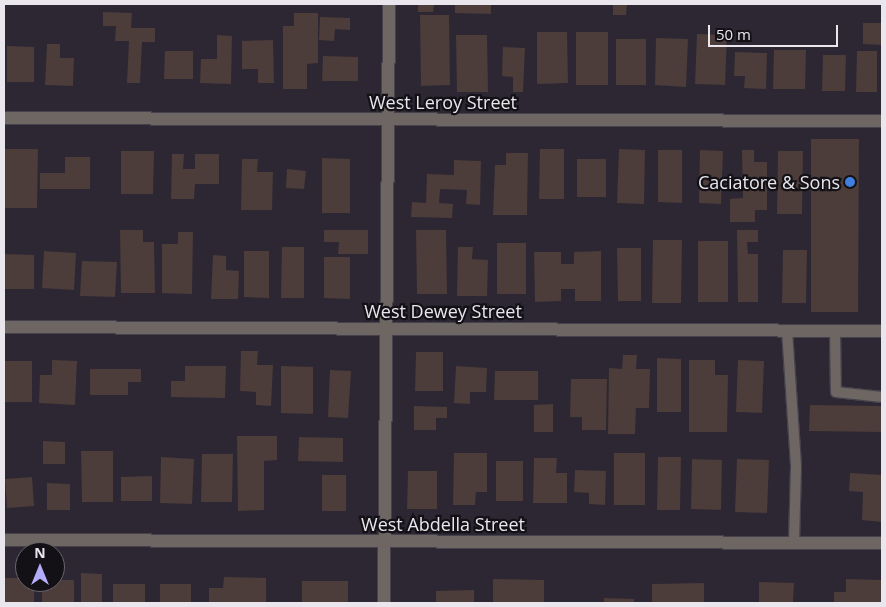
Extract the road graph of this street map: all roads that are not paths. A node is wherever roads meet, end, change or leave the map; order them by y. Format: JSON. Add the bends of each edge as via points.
{"nodes":[{"id":1,"x":389,"y":4,"type":"edge"},
{"id":2,"x":4,"y":118,"type":"edge"},
{"id":3,"x":388,"y":119,"type":"junction"},
{"id":4,"x":882,"y":121,"type":"edge"},
{"id":5,"x":4,"y":327,"type":"edge"},
{"id":6,"x":386,"y":328,"type":"junction"},
{"id":7,"x":787,"y":330,"type":"junction"},
{"id":8,"x":835,"y":331,"type":"junction"},
{"id":9,"x":882,"y":331,"type":"edge"},
{"id":10,"x":882,"y":397,"type":"edge"},
{"id":11,"x":4,"y":540,"type":"edge"},
{"id":12,"x":384,"y":541,"type":"junction"},
{"id":13,"x":794,"y":542,"type":"junction"},
{"id":14,"x":882,"y":543,"type":"edge"},
{"id":15,"x":384,"y":603,"type":"edge"}],
"edges":[{"from":1,"to":3,"type":"street"},
{"from":2,"to":3,"type":"street","name":"West Leroy Street"},
{"from":3,"to":4,"type":"street","name":"West Leroy Street"},
{"from":3,"to":6,"type":"street"},
{"from":5,"to":6,"type":"street","name":"West Dewey Street"},
{"from":6,"to":7,"type":"street","name":"West Dewey Street"},
{"from":6,"to":12,"type":"street"},
{"from":7,"to":8,"type":"street","name":"West Dewey Street"},
{"from":7,"to":13,"type":"lane","via":[[796,467]]},
{"from":8,"to":9,"type":"street","name":"West Dewey Street"},
{"from":8,"to":10,"type":"lane","via":[[836,392]]},
{"from":11,"to":12,"type":"street","name":"West Abdella Street"},
{"from":12,"to":13,"type":"street","name":"West Abdella Street"},
{"from":12,"to":15,"type":"street"},
{"from":13,"to":14,"type":"street","name":"West Abdella Street"}]}
